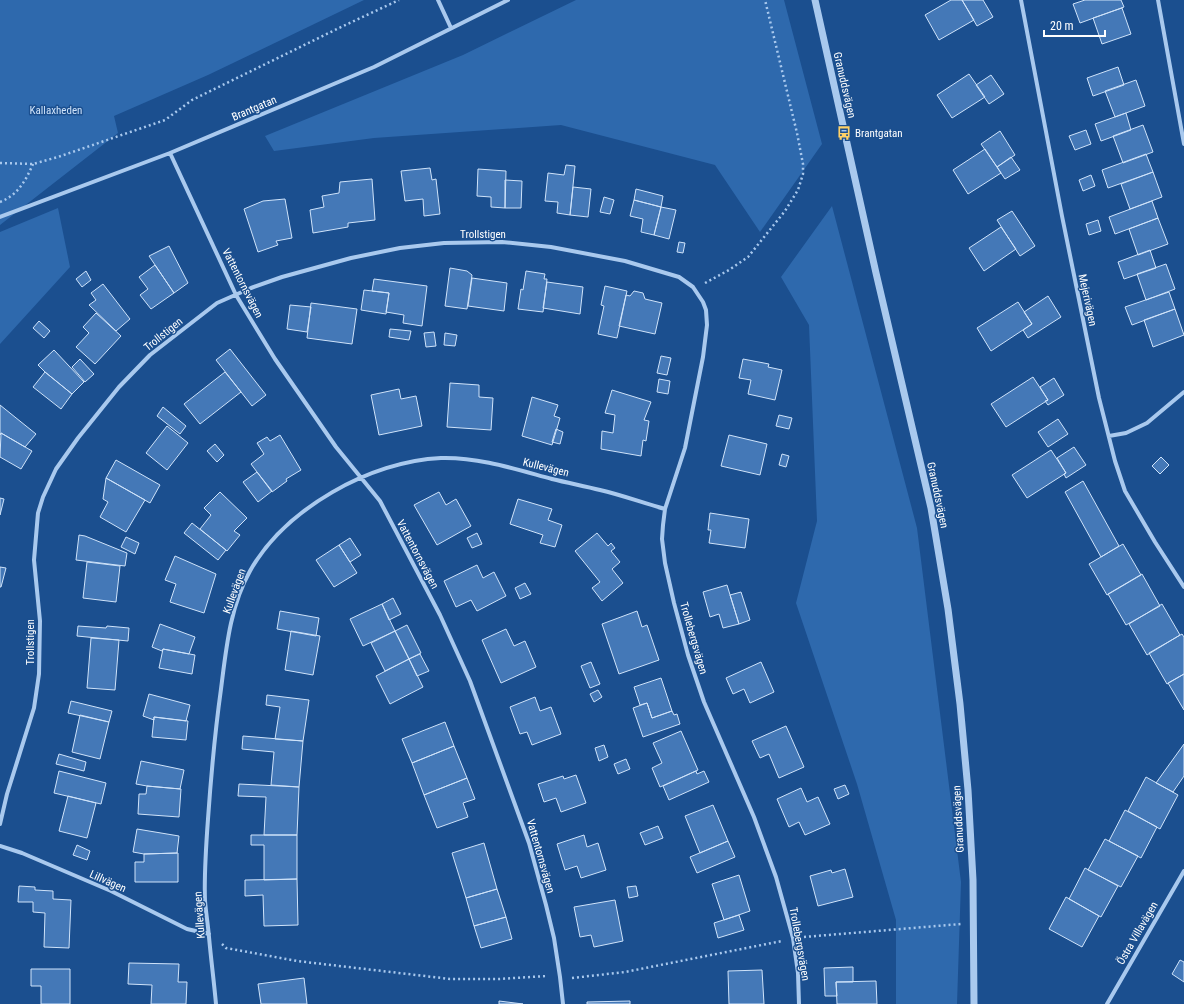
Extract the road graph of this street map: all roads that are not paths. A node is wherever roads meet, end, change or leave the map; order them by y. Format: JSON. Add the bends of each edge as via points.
{"nodes":[{"id":1,"x":438,"y":0,"type":"edge"},
{"id":2,"x":508,"y":0,"type":"edge"},
{"id":3,"x":815,"y":0,"type":"edge"},
{"id":4,"x":1021,"y":0,"type":"edge"},
{"id":5,"x":1158,"y":0,"type":"edge"},
{"id":6,"x":451,"y":28,"type":"junction"},
{"id":7,"x":1184,"y":144,"type":"edge"},
{"id":8,"x":170,"y":153,"type":"junction"},
{"id":9,"x":0,"y":217,"type":"edge"},
{"id":10,"x":679,"y":277,"type":"joint"},
{"id":11,"x":236,"y":294,"type":"junction"},
{"id":12,"x":1184,"y":392,"type":"edge"},
{"id":13,"x":1109,"y":436,"type":"junction"},
{"id":14,"x":361,"y":478,"type":"junction"},
{"id":15,"x":665,"y":509,"type":"junction"},
{"id":16,"x":1184,"y":587,"type":"edge"},
{"id":17,"x":0,"y":824,"type":"edge"},
{"id":18,"x":0,"y":846,"type":"edge"},
{"id":19,"x":1184,"y":871,"type":"edge"},
{"id":20,"x":209,"y":934,"type":"junction"},
{"id":21,"x":216,"y":1004,"type":"edge"},
{"id":22,"x":563,"y":1004,"type":"edge"},
{"id":23,"x":799,"y":1004,"type":"edge"},
{"id":24,"x":974,"y":1004,"type":"edge"},
{"id":25,"x":1107,"y":1004,"type":"edge"}],
"edges":[{"from":1,"to":6,"type":"street"},
{"from":2,"to":6,"type":"street","name":"Brantgatan"},
{"from":3,"to":24,"type":"street","name":"Granuddsvägen","via":[[933,523],[948,609],[968,790],[973,880]]},
{"from":4,"to":13,"type":"street","name":"Mejerivägen","via":[[1062,216]]},
{"from":5,"to":7,"type":"street"},
{"from":6,"to":8,"type":"street","name":"Brantgatan","via":[[374,67]]},
{"from":8,"to":9,"type":"street","name":"Brantgatan"},
{"from":8,"to":11,"type":"street","name":"Vattentornsvägen"},
{"from":10,"to":11,"type":"street","name":"Trollstigen","via":[[624,261],[551,247],[502,242],[444,244],[400,248],[351,258],[282,277]]},
{"from":10,"to":15,"type":"street","name":"Trollebergsvägen","via":[[693,288],[703,302],[706,310],[706,339],[685,448]]},
{"from":11,"to":14,"type":"street","name":"Vattentornsvägen","via":[[275,359],[336,447]]},
{"from":11,"to":17,"type":"street","name":"Trollstigen","via":[[217,303],[150,355],[119,387],[56,469],[43,497],[38,513],[34,560],[40,621],[39,674],[34,708]]},
{"from":12,"to":13,"type":"street","via":[[1147,423],[1126,433]]},
{"from":13,"to":16,"type":"street","name":"Mejerivägen","via":[[1125,491]]},
{"from":14,"to":15,"type":"street","name":"Kullevägen","via":[[409,462],[465,458],[487,461],[601,490]]},
{"from":14,"to":20,"type":"street","name":"Kullevägen","via":[[310,506],[280,531],[264,548],[249,572],[238,598],[231,625],[215,728],[206,848],[205,902]]},
{"from":14,"to":22,"type":"street","name":"Vattentornsvägen","via":[[380,501],[418,571],[470,681],[529,843],[546,905]]},
{"from":15,"to":23,"type":"street","name":"Trollebergsvägen","via":[[662,525],[665,563],[688,655],[704,702],[754,817],[784,901],[793,938]]},
{"from":18,"to":20,"type":"street","name":"Lillvägen","via":[[111,892],[187,929]]},
{"from":19,"to":25,"type":"street","name":"Östra Villavägen"},
{"from":20,"to":21,"type":"street","name":"Kullevägen"}]}
